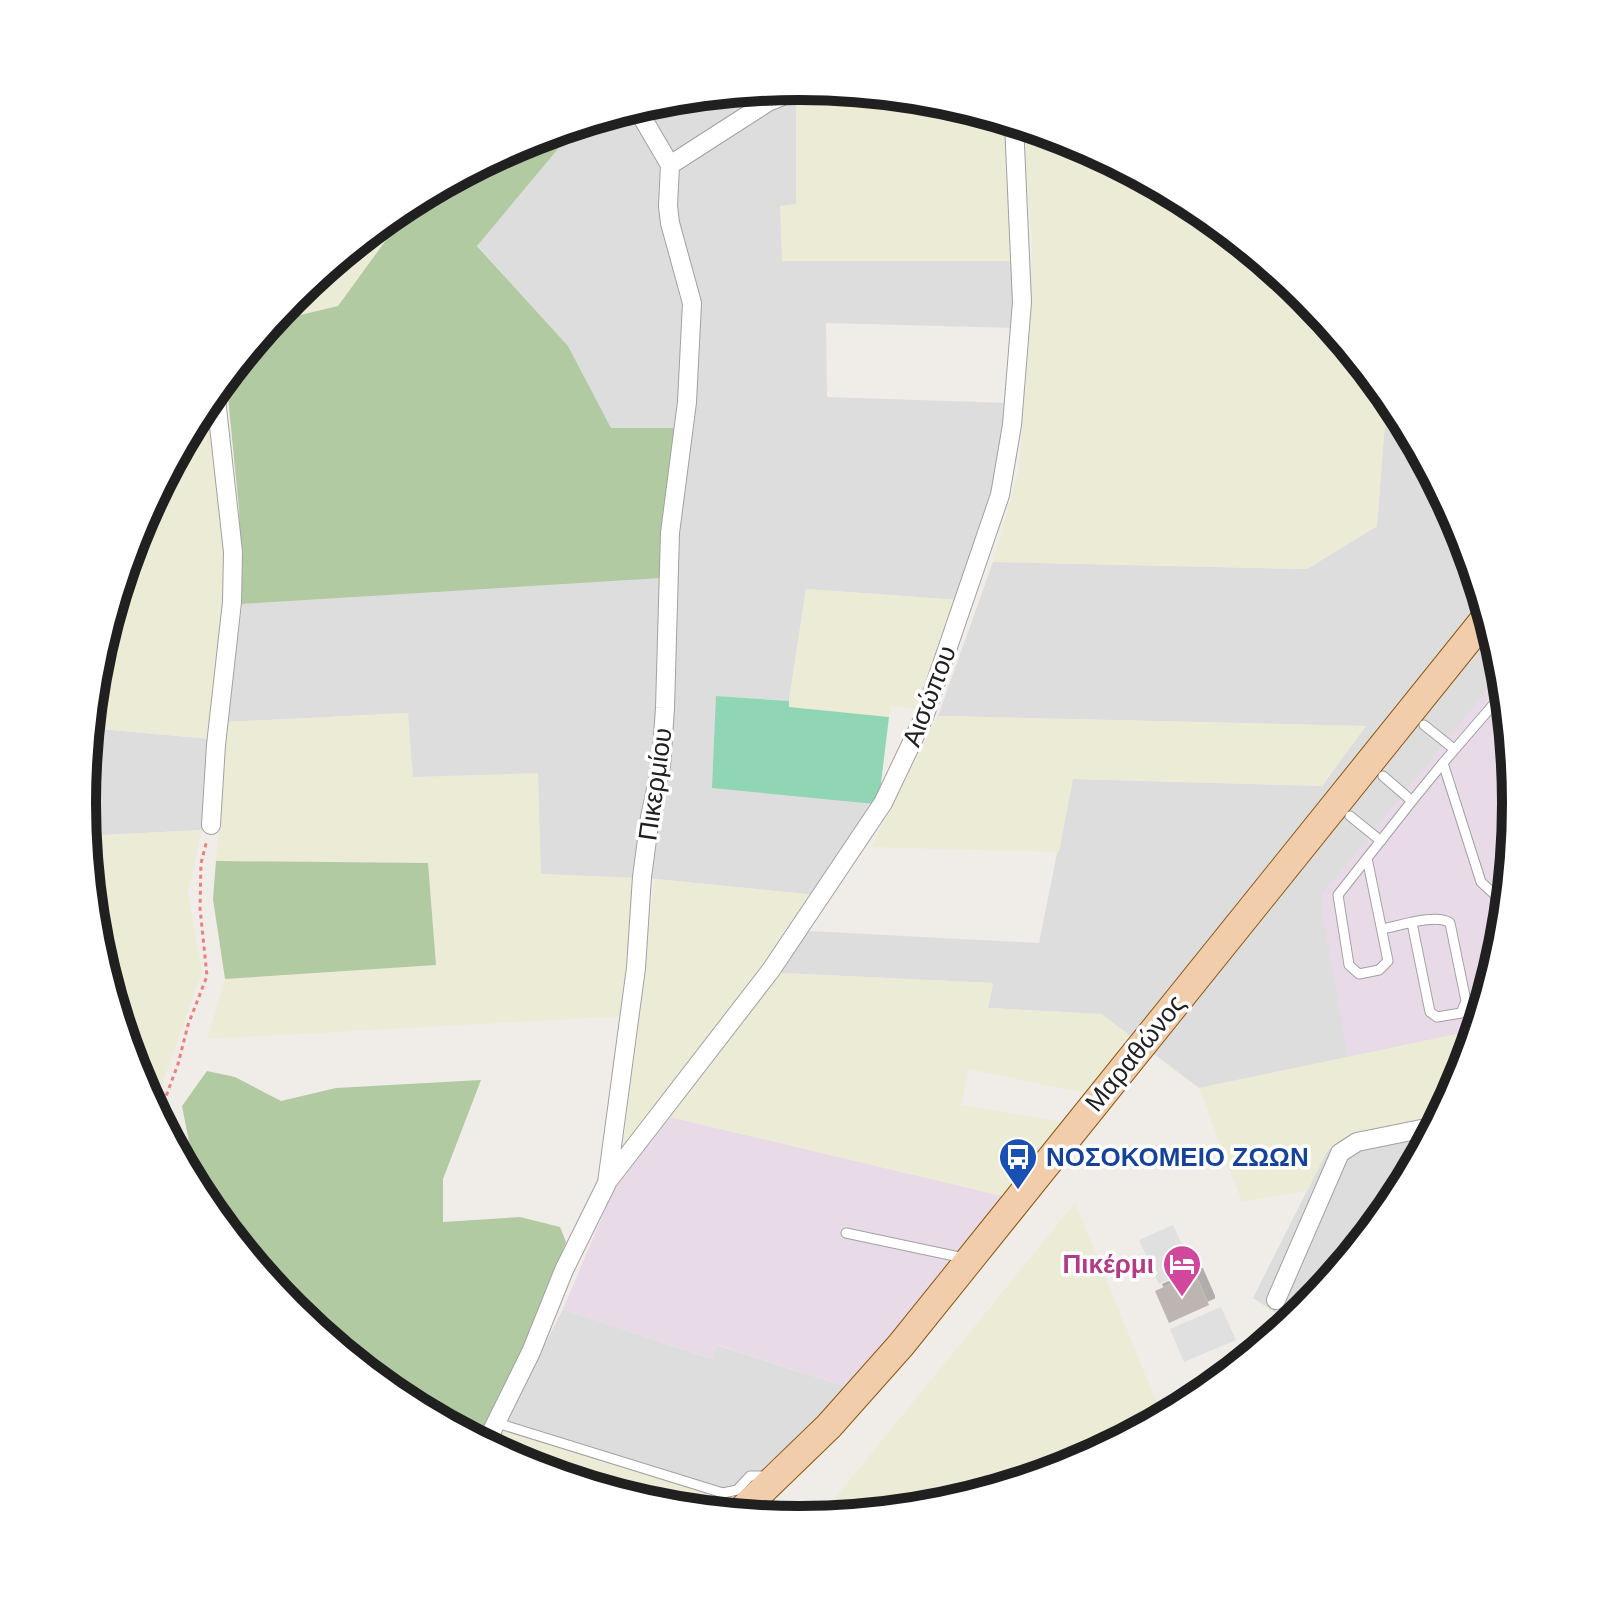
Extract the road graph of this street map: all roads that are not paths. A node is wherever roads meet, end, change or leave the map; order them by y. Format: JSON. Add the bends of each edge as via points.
{"nodes":[{"id":1,"x":770,"y":101,"type":"edge"},
{"id":2,"x":643,"y":118,"type":"edge"},
{"id":3,"x":1015,"y":135,"type":"edge"},
{"id":4,"x":670,"y":165,"type":"junction"},
{"id":5,"x":217,"y":409,"type":"edge"},
{"id":6,"x":1479,"y":626,"type":"edge"},
{"id":7,"x":1484,"y":649,"type":"edge"},
{"id":8,"x":1494,"y":703,"type":"edge"},
{"id":9,"x":1424,"y":725,"type":"junction"},
{"id":10,"x":1454,"y":749,"type":"junction"},
{"id":11,"x":1443,"y":763,"type":"junction"},
{"id":12,"x":1383,"y":776,"type":"junction"},
{"id":13,"x":1412,"y":801,"type":"junction"},
{"id":14,"x":1350,"y":816,"type":"junction"},
{"id":15,"x":211,"y":825,"type":"road end"},
{"id":16,"x":1381,"y":841,"type":"junction"},
{"id":17,"x":1367,"y":858,"type":"junction"},
{"id":18,"x":1496,"y":897,"type":"edge"},
{"id":19,"x":1412,"y":923,"type":"junction"},
{"id":20,"x":1382,"y":929,"type":"junction"},
{"id":21,"x":1422,"y":1129,"type":"edge"},
{"id":22,"x":607,"y":1183,"type":"junction"},
{"id":23,"x":846,"y":1233,"type":"dead end"},
{"id":24,"x":969,"y":1260,"type":"junction"},
{"id":25,"x":1276,"y":1300,"type":"dead end"},
{"id":26,"x":497,"y":1423,"type":"junction"},
{"id":27,"x":490,"y":1435,"type":"edge"},
{"id":28,"x":775,"y":1480,"type":"junction"},
{"id":29,"x":748,"y":1504,"type":"edge"},
{"id":30,"x":775,"y":1505,"type":"edge"}],
"edges":[{"from":1,"to":4,"type":"street"},
{"from":2,"to":4,"type":"street"},
{"from":3,"to":22,"type":"street","name":"Αισώπου","via":[[1022,302],[1012,425],[1000,495],[924,717],[883,803],[771,970]]},
{"from":4,"to":22,"type":"street","name":"Πικερμίου","via":[[670,223],[692,303],[687,402],[670,533],[661,766],[642,877],[636,968]]},
{"from":5,"to":15,"type":"street","via":[[233,552]]},
{"from":6,"to":24,"type":"main road","name":"Μαραθώνος"},
{"from":7,"to":9,"type":"main road","name":"Μαραθώνος"},
{"from":8,"to":10,"type":"lane"},
{"from":9,"to":10,"type":"lane"},
{"from":9,"to":12,"type":"main road","name":"Μαραθώνος"},
{"from":10,"to":11,"type":"lane"},
{"from":11,"to":13,"type":"lane"},
{"from":11,"to":18,"type":"lane","via":[[1483,885]]},
{"from":12,"to":13,"type":"lane"},
{"from":12,"to":14,"type":"main road","name":"Μαραθώνος"},
{"from":13,"to":16,"type":"lane"},
{"from":14,"to":16,"type":"lane"},
{"from":14,"to":30,"type":"main road","name":"Μαραθώνος","via":[[916,1357],[842,1441]]},
{"from":16,"to":17,"type":"lane"},
{"from":17,"to":20,"type":"lane"},
{"from":17,"to":20,"type":"lane","via":[[1337,898],[1354,973],[1386,965]]},
{"from":19,"to":19,"type":"lane","via":[[1442,918],[1450,923],[1466,1001],[1461,1013],[1437,1017],[1430,1012]]},
{"from":19,"to":20,"type":"lane"},
{"from":21,"to":25,"type":"street","via":[[1357,1142],[1340,1153]]},
{"from":22,"to":26,"type":"street","name":"Πικερμίου"},
{"from":23,"to":24,"type":"lane"},
{"from":24,"to":28,"type":"main road","name":"Μαραθώνος","via":[[864,1387]]},
{"from":26,"to":27,"type":"street","name":"Πικερμίου"},
{"from":26,"to":28,"type":"lane","via":[[723,1493],[737,1490],[750,1476]]},
{"from":28,"to":29,"type":"main road","name":"Μαραθώνος"}]}
